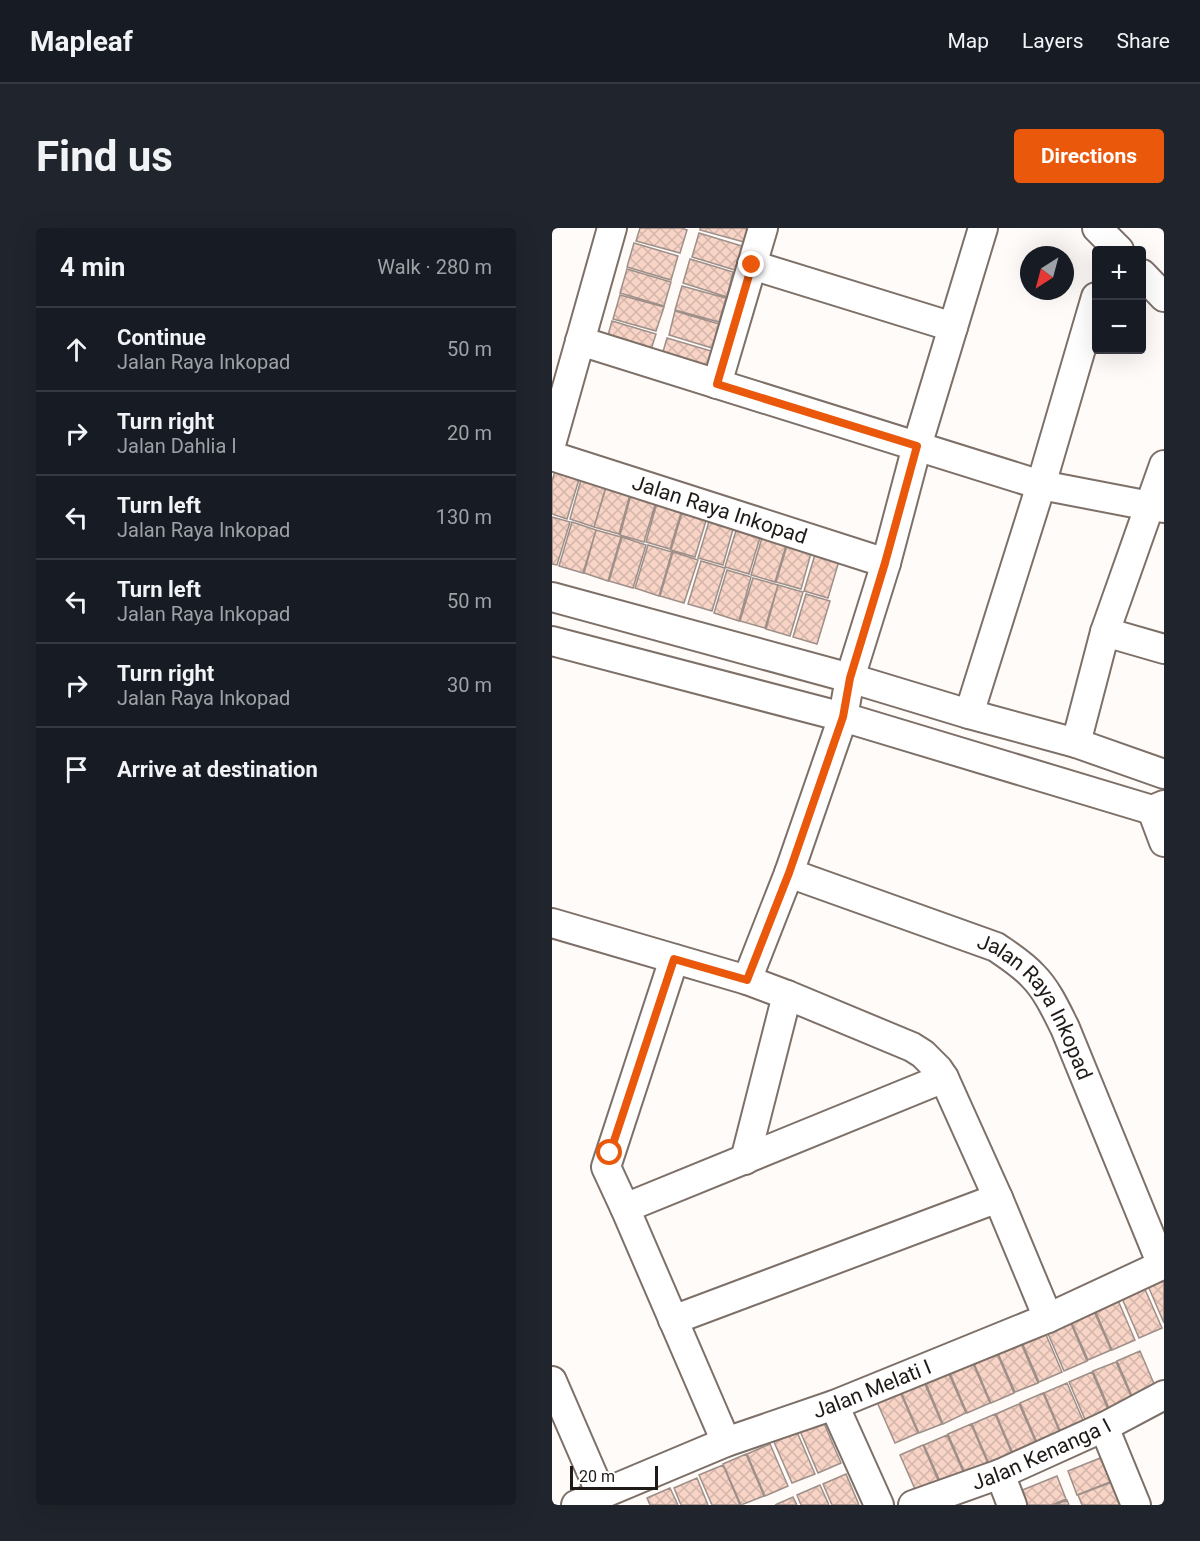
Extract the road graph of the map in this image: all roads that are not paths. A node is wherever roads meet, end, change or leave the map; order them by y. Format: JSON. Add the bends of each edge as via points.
{"nodes":[{"id":1,"x":612,"y":228,"type":"edge"},
{"id":2,"x":763,"y":228,"type":"edge"},
{"id":3,"x":983,"y":228,"type":"edge"},
{"id":4,"x":752,"y":265,"type":"junction"},
{"id":5,"x":1146,"y":278,"type":"edge"},
{"id":6,"x":1164,"y":297,"type":"edge"},
{"id":7,"x":1095,"y":300,"type":"edge"},
{"id":8,"x":953,"y":327,"type":"junction"},
{"id":9,"x":580,"y":341,"type":"junction"},
{"id":10,"x":717,"y":384,"type":"junction"},
{"id":11,"x":552,"y":441,"type":"edge"},
{"id":12,"x":917,"y":446,"type":"junction"},
{"id":13,"x":552,"y":456,"type":"edge"},
{"id":14,"x":1164,"y":465,"type":"edge"},
{"id":15,"x":1041,"y":485,"type":"junction"},
{"id":16,"x":1157,"y":507,"type":"edge"},
{"id":17,"x":885,"y":563,"type":"junction"},
{"id":18,"x":552,"y":597,"type":"edge"},
{"id":19,"x":1105,"y":632,"type":"junction"},
{"id":20,"x":552,"y":641,"type":"edge"},
{"id":21,"x":1164,"y":649,"type":"edge"},
{"id":22,"x":850,"y":678,"type":"junction"},
{"id":23,"x":969,"y":714,"type":"junction"},
{"id":24,"x":843,"y":717,"type":"junction"},
{"id":25,"x":1076,"y":743,"type":"junction"},
{"id":26,"x":1164,"y":774,"type":"edge"},
{"id":27,"x":1158,"y":808,"type":"edge"},
{"id":28,"x":1164,"y":842,"type":"edge"},
{"id":29,"x":789,"y":873,"type":"junction"},
{"id":30,"x":553,"y":928,"type":"edge"},
{"id":31,"x":674,"y":959,"type":"junction"},
{"id":32,"x":747,"y":980,"type":"junction"},
{"id":33,"x":787,"y":995,"type":"junction"},
{"id":34,"x":944,"y":1078,"type":"junction"},
{"id":35,"x":745,"y":1160,"type":"junction"},
{"id":36,"x":998,"y":1198,"type":"junction"},
{"id":37,"x":625,"y":1208,"type":"junction"},
{"id":38,"x":1163,"y":1265,"type":"edge"},
{"id":39,"x":1048,"y":1318,"type":"junction"},
{"id":40,"x":673,"y":1320,"type":"junction"},
{"id":41,"x":552,"y":1381,"type":"edge"},
{"id":42,"x":1164,"y":1395,"type":"edge"},
{"id":43,"x":834,"y":1405,"type":"junction"},
{"id":44,"x":1104,"y":1427,"type":"junction"},
{"id":45,"x":726,"y":1442,"type":"junction"},
{"id":46,"x":1000,"y":1474,"type":"junction"},
{"id":47,"x":589,"y":1500,"type":"edge"},
{"id":48,"x":879,"y":1505,"type":"edge"},
{"id":49,"x":913,"y":1505,"type":"edge"},
{"id":50,"x":1012,"y":1505,"type":"edge"},
{"id":51,"x":1136,"y":1505,"type":"edge"}],
"edges":[{"from":1,"to":9,"type":"street"},
{"from":2,"to":4,"type":"street"},
{"from":3,"to":8,"type":"street"},
{"from":4,"to":8,"type":"street"},
{"from":4,"to":10,"type":"street"},
{"from":5,"to":6,"type":"street"},
{"from":7,"to":15,"type":"street"},
{"from":8,"to":12,"type":"street"},
{"from":9,"to":10,"type":"street"},
{"from":9,"to":11,"type":"street"},
{"from":10,"to":12,"type":"street"},
{"from":12,"to":15,"type":"street"},
{"from":12,"to":17,"type":"street"},
{"from":13,"to":17,"type":"street","name":"Jalan Raya Inkopad"},
{"from":14,"to":16,"type":"street"},
{"from":15,"to":16,"type":"street"},
{"from":15,"to":23,"type":"street"},
{"from":16,"to":19,"type":"street"},
{"from":17,"to":22,"type":"street"},
{"from":18,"to":22,"type":"street"},
{"from":19,"to":21,"type":"street"},
{"from":19,"to":25,"type":"street"},
{"from":20,"to":24,"type":"street"},
{"from":22,"to":23,"type":"street"},
{"from":22,"to":24,"type":"street"},
{"from":23,"to":25,"type":"street"},
{"from":24,"to":27,"type":"street"},
{"from":24,"to":29,"type":"street"},
{"from":25,"to":26,"type":"street"},
{"from":27,"to":28,"type":"street"},
{"from":29,"to":32,"type":"street"},
{"from":29,"to":38,"type":"street","name":"Jalan Raya Inkopad","via":[[996,947],[1035,977],[1065,1028]]},
{"from":30,"to":31,"type":"street"},
{"from":31,"to":32,"type":"street"},
{"from":31,"to":37,"type":"street","via":[[606,1167]]},
{"from":32,"to":33,"type":"street"},
{"from":33,"to":34,"type":"street","via":[[912,1047]]},
{"from":33,"to":35,"type":"street"},
{"from":34,"to":35,"type":"street"},
{"from":34,"to":36,"type":"street"},
{"from":35,"to":37,"type":"street"},
{"from":36,"to":39,"type":"street"},
{"from":36,"to":40,"type":"street"},
{"from":37,"to":40,"type":"street"},
{"from":38,"to":39,"type":"street","name":"Jalan Melati I"},
{"from":39,"to":43,"type":"street","name":"Jalan Melati I"},
{"from":40,"to":45,"type":"street"},
{"from":41,"to":47,"type":"street"},
{"from":42,"to":44,"type":"street","name":"Jalan Kenanga I"},
{"from":43,"to":45,"type":"street","name":"Jalan Melati I"},
{"from":43,"to":48,"type":"street"},
{"from":44,"to":46,"type":"street","name":"Jalan Kenanga I"},
{"from":44,"to":51,"type":"street"},
{"from":45,"to":47,"type":"street","name":"Jalan Melati I"},
{"from":46,"to":49,"type":"street","name":"Jalan Kenanga I"},
{"from":46,"to":50,"type":"street"}]}
